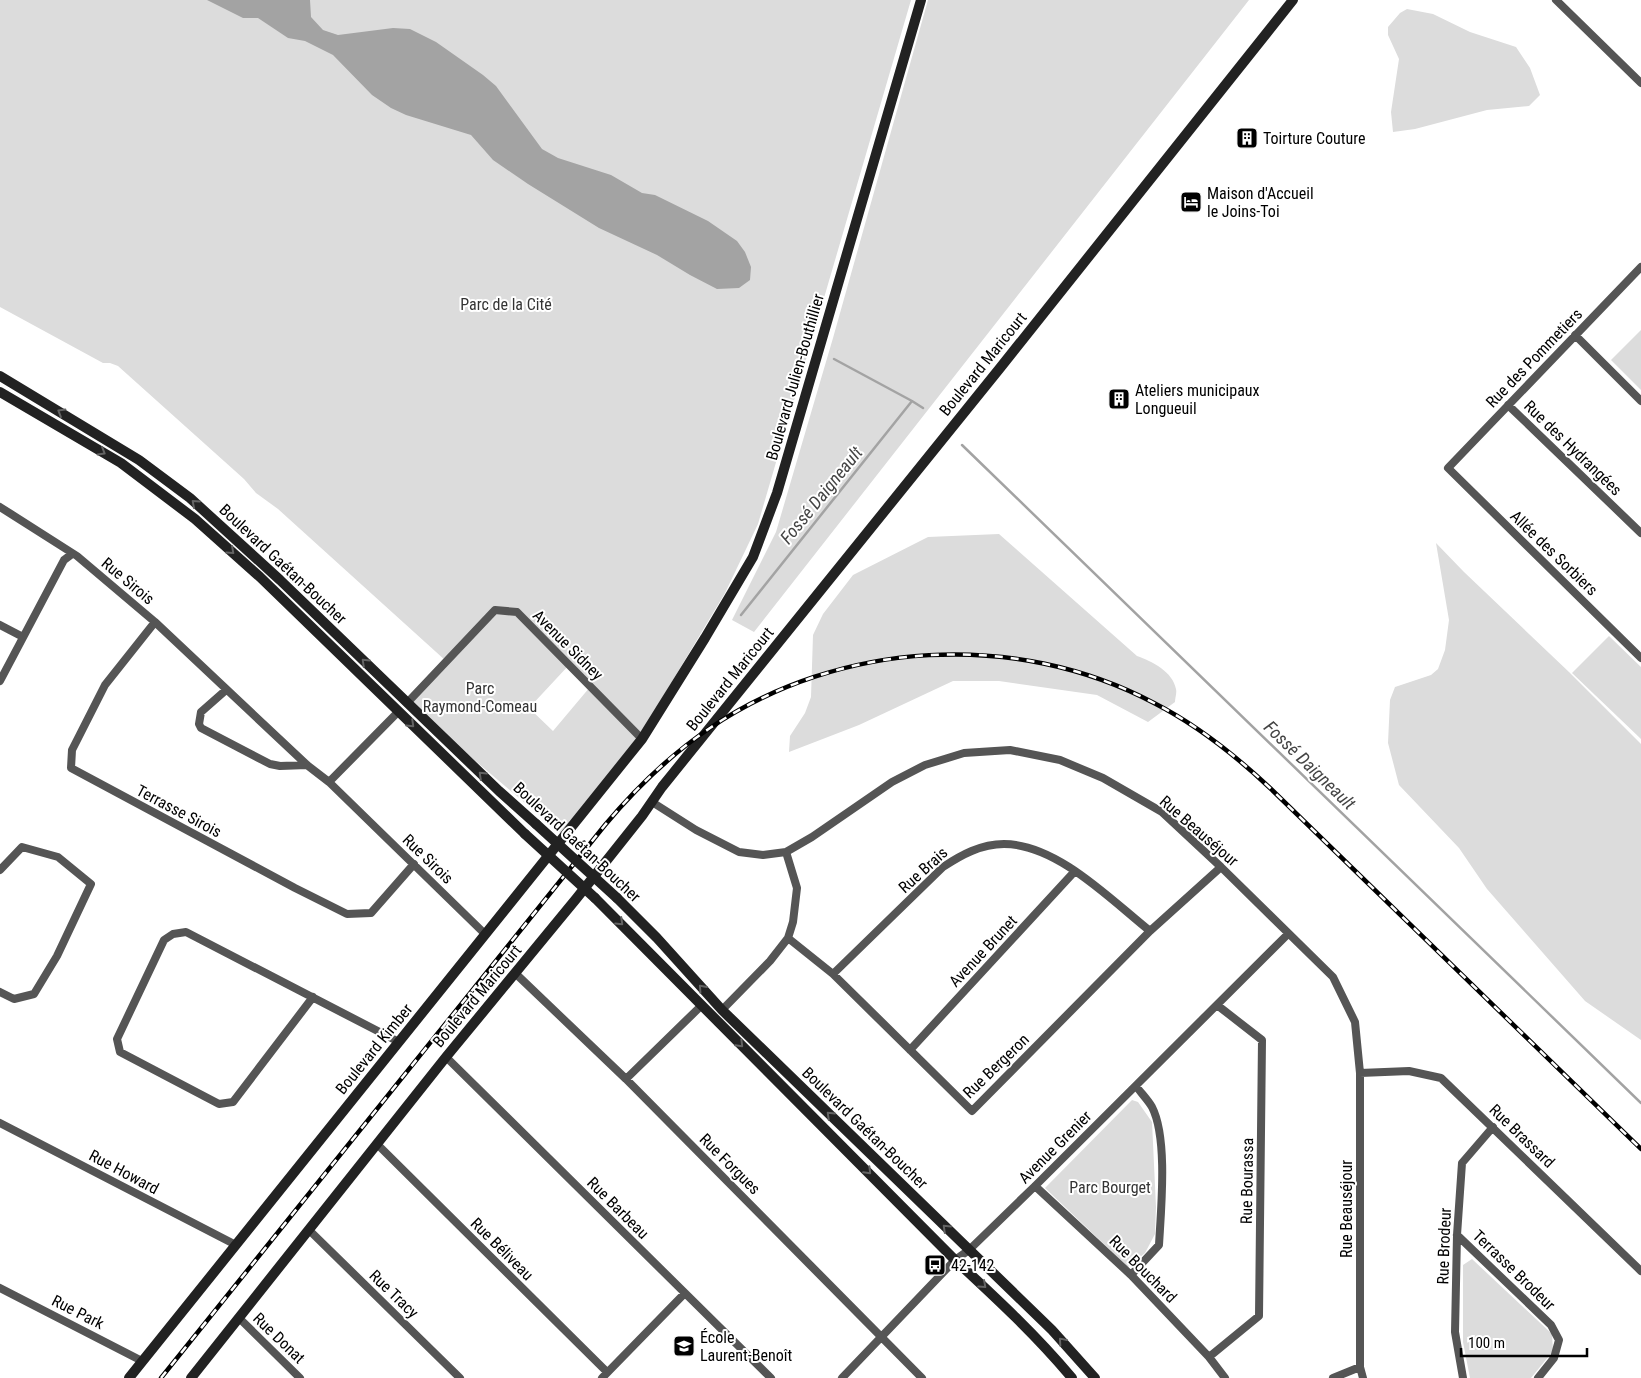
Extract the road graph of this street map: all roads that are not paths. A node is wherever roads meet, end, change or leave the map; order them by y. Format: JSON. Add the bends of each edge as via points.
{"nodes":[{"id":1,"x":921,"y":0,"type":"edge"},
{"id":2,"x":1292,"y":0,"type":"edge"},
{"id":3,"x":1556,"y":0,"type":"edge"},
{"id":4,"x":1641,"y":82,"type":"edge"},
{"id":5,"x":1641,"y":267,"type":"edge"},
{"id":6,"x":1575,"y":336,"type":"junction"},
{"id":7,"x":0,"y":376,"type":"edge"},
{"id":8,"x":0,"y":392,"type":"edge"},
{"id":9,"x":1641,"y":401,"type":"edge"},
{"id":10,"x":1508,"y":405,"type":"junction"},
{"id":11,"x":1448,"y":468,"type":"joint"},
{"id":12,"x":0,"y":507,"type":"edge"},
{"id":13,"x":1641,"y":533,"type":"edge"},
{"id":14,"x":72,"y":554,"type":"junction"},
{"id":15,"x":155,"y":622,"type":"junction"},
{"id":16,"x":0,"y":624,"type":"edge"},
{"id":17,"x":23,"y":637,"type":"junction"},
{"id":18,"x":1641,"y":658,"type":"edge"},
{"id":19,"x":0,"y":681,"type":"edge"},
{"id":20,"x":226,"y":690,"type":"junction"},
{"id":21,"x":408,"y":703,"type":"junction"},
{"id":22,"x":398,"y":712,"type":"junction"},
{"id":23,"x":642,"y":739,"type":"junction"},
{"id":24,"x":307,"y":765,"type":"junction"},
{"id":25,"x":329,"y":782,"type":"junction"},
{"id":26,"x":652,"y":802,"type":"junction"},
{"id":27,"x":786,"y":852,"type":"junction"},
{"id":28,"x":414,"y":864,"type":"junction"},
{"id":29,"x":1221,"y":867,"type":"junction"},
{"id":30,"x":0,"y":870,"type":"edge"},
{"id":31,"x":1075,"y":871,"type":"junction"},
{"id":32,"x":1150,"y":932,"type":"junction"},
{"id":33,"x":485,"y":934,"type":"junction"},
{"id":34,"x":1288,"y":934,"type":"junction"},
{"id":35,"x":788,"y":938,"type":"junction"},
{"id":36,"x":515,"y":973,"type":"junction"},
{"id":37,"x":833,"y":974,"type":"junction"},
{"id":38,"x":0,"y":992,"type":"edge"},
{"id":39,"x":313,"y":997,"type":"junction"},
{"id":40,"x":702,"y":1005,"type":"junction"},
{"id":41,"x":1217,"y":1005,"type":"junction"},
{"id":42,"x":722,"y":1010,"type":"junction"},
{"id":43,"x":399,"y":1042,"type":"junction"},
{"id":44,"x":910,"y":1050,"type":"junction"},
{"id":45,"x":446,"y":1057,"type":"junction"},
{"id":46,"x":1360,"y":1073,"type":"junction"},
{"id":47,"x":626,"y":1079,"type":"junction"},
{"id":48,"x":1136,"y":1086,"type":"junction"},
{"id":49,"x":0,"y":1123,"type":"edge"},
{"id":50,"x":1493,"y":1127,"type":"junction"},
{"id":51,"x":378,"y":1145,"type":"junction"},
{"id":52,"x":1035,"y":1186,"type":"junction"},
{"id":53,"x":309,"y":1230,"type":"junction"},
{"id":54,"x":1457,"y":1235,"type":"junction"},
{"id":55,"x":236,"y":1246,"type":"junction"},
{"id":56,"x":969,"y":1250,"type":"junction"},
{"id":57,"x":955,"y":1260,"type":"junction"},
{"id":58,"x":1641,"y":1271,"type":"edge"},
{"id":59,"x":1131,"y":1275,"type":"junction"},
{"id":60,"x":0,"y":1288,"type":"edge"},
{"id":61,"x":685,"y":1293,"type":"junction"},
{"id":62,"x":239,"y":1318,"type":"junction"},
{"id":63,"x":881,"y":1338,"type":"junction"},
{"id":64,"x":1209,"y":1357,"type":"junction"},
{"id":65,"x":142,"y":1361,"type":"junction"},
{"id":66,"x":1360,"y":1367,"type":"junction"},
{"id":67,"x":605,"y":1375,"type":"edge"},
{"id":68,"x":129,"y":1378,"type":"edge"},
{"id":69,"x":191,"y":1378,"type":"edge"},
{"id":70,"x":300,"y":1378,"type":"edge"},
{"id":71,"x":460,"y":1378,"type":"edge"},
{"id":72,"x":771,"y":1378,"type":"edge"},
{"id":73,"x":842,"y":1378,"type":"edge"},
{"id":74,"x":922,"y":1378,"type":"edge"},
{"id":75,"x":1072,"y":1378,"type":"edge"},
{"id":76,"x":1094,"y":1378,"type":"edge"},
{"id":77,"x":1225,"y":1378,"type":"edge"},
{"id":78,"x":1333,"y":1378,"type":"edge"},
{"id":79,"x":1363,"y":1378,"type":"edge"},
{"id":80,"x":1463,"y":1378,"type":"edge"},
{"id":81,"x":1538,"y":1378,"type":"edge"}],
"edges":[{"from":1,"to":23,"type":"street","name":"Boulevard Julien-Bouthillier","via":[[777,493],[753,557]]},
{"from":2,"to":26,"type":"street","name":"Boulevard Maricourt"},
{"from":3,"to":4,"type":"street"},
{"from":5,"to":6,"type":"street","name":"Rue des Pommetiers"},
{"from":6,"to":9,"type":"street"},
{"from":6,"to":10,"type":"street","name":"Rue des Pommetiers"},
{"from":21,"to":7,"type":"street","name":"Boulevard Gaétan-Boucher","one_way":true,"via":[[190,498],[132,456]]},
{"from":8,"to":22,"type":"street","name":"Boulevard Gaétan-Boucher","one_way":true,"via":[[121,463],[183,509],[260,577]]},
{"from":10,"to":11,"type":"street","name":"Rue des Pommetiers"},
{"from":10,"to":13,"type":"street","name":"Rue des Hydrangées"},
{"from":11,"to":18,"type":"street","name":"Allée des Sorbiers"},
{"from":12,"to":14,"type":"street","name":"Rue Sirois"},
{"from":14,"to":15,"type":"street","name":"Rue Sirois"},
{"from":14,"to":17,"type":"street","via":[[64,560]]},
{"from":15,"to":20,"type":"street","name":"Rue Sirois"},
{"from":15,"to":28,"type":"street","name":"Terrasse Sirois","via":[[105,684],[72,750],[71,768],[348,914],[371,913]]},
{"from":16,"to":17,"type":"street"},
{"from":17,"to":19,"type":"street"},
{"from":20,"to":24,"type":"street","name":"Rue Sirois"},
{"from":20,"to":24,"type":"street","via":[[201,712],[201,728],[270,764]]},
{"from":21,"to":23,"type":"street","name":"Avenue Sidney","via":[[495,610],[517,612]]},
{"from":42,"to":21,"type":"street","name":"Boulevard Gaétan-Boucher","one_way":true,"bridge":true,"via":[[617,898]]},
{"from":22,"to":25,"type":"street"},
{"from":22,"to":40,"type":"street","name":"Boulevard Gaétan-Boucher","one_way":true,"bridge":true},
{"from":23,"to":33,"type":"street","name":"Boulevard Kimber"},
{"from":24,"to":25,"type":"street","name":"Rue Sirois"},
{"from":25,"to":28,"type":"street","name":"Rue Sirois"},
{"from":26,"to":27,"type":"street","name":"Rue Beauséjour","via":[[739,852],[763,855]]},
{"from":26,"to":36,"type":"street","name":"Boulevard Maricourt"},
{"from":27,"to":29,"type":"street","name":"Rue Beauséjour","via":[[892,782],[925,765],[964,753],[1010,750],[1060,760],[1103,778],[1162,812]]},
{"from":27,"to":35,"type":"street","via":[[797,888]]},
{"from":28,"to":33,"type":"street","name":"Rue Sirois"},
{"from":29,"to":32,"type":"street","name":"Rue Bergeron"},
{"from":29,"to":34,"type":"street","name":"Rue Beauséjour"},
{"from":30,"to":38,"type":"street","via":[[22,847],[58,857],[91,884],[57,956],[34,994],[14,999]]},
{"from":31,"to":32,"type":"street","name":"Rue Brais"},
{"from":31,"to":37,"type":"street","name":"Rue Brais","via":[[1026,847],[1004,844],[960,855],[943,867]]},
{"from":31,"to":44,"type":"street","name":"Avenue Brunet"},
{"from":32,"to":44,"type":"street","name":"Rue Bergeron","via":[[972,1111]]},
{"from":33,"to":43,"type":"street","name":"Boulevard Kimber"},
{"from":34,"to":41,"type":"street","name":"Avenue Grenier"},
{"from":34,"to":46,"type":"street","name":"Rue Beauséjour","via":[[1333,977],[1355,1022]]},
{"from":35,"to":37,"type":"street","name":"Rue Bergeron"},
{"from":35,"to":42,"type":"street"},
{"from":36,"to":45,"type":"street","name":"Boulevard Maricourt"},
{"from":36,"to":47,"type":"street","name":"Rue Forgues"},
{"from":37,"to":44,"type":"street","name":"Rue Bergeron"},
{"from":39,"to":39,"type":"street","via":[[186,932],[173,934],[164,940],[117,1039],[120,1052],[219,1104],[233,1102]]},
{"from":39,"to":43,"type":"street"},
{"from":40,"to":47,"type":"street"},
{"from":40,"to":57,"type":"street","name":"Boulevard Gaétan-Boucher","one_way":true},
{"from":41,"to":48,"type":"street","name":"Avenue Grenier"},
{"from":41,"to":64,"type":"street","name":"Rue Bourassa","via":[[1262,1040],[1259,1316]]},
{"from":56,"to":42,"type":"street","name":"Boulevard Gaétan-Boucher","one_way":true},
{"from":43,"to":55,"type":"street","name":"Boulevard Kimber"},
{"from":45,"to":51,"type":"street","name":"Boulevard Maricourt"},
{"from":45,"to":61,"type":"street","name":"Rue Barbeau"},
{"from":46,"to":50,"type":"street","name":"Rue Brassard","via":[[1409,1071],[1441,1078]]},
{"from":46,"to":66,"type":"street","name":"Rue Beauséjour"},
{"from":47,"to":63,"type":"street","name":"Rue Forgues"},
{"from":48,"to":52,"type":"street","name":"Avenue Grenier"},
{"from":48,"to":59,"type":"street","via":[[1152,1107],[1162,1138],[1161,1214],[1159,1245]]},
{"from":49,"to":55,"type":"street","name":"Rue Howard"},
{"from":50,"to":54,"type":"street","name":"Rue Brodeur","via":[[1462,1163]]},
{"from":50,"to":58,"type":"street","name":"Rue Brassard"},
{"from":51,"to":53,"type":"street","name":"Boulevard Maricourt"},
{"from":51,"to":67,"type":"street","name":"Rue Béliveau"},
{"from":52,"to":56,"type":"street","name":"Avenue Grenier"},
{"from":52,"to":59,"type":"street","name":"Rue Bouchard"},
{"from":53,"to":62,"type":"street","name":"Boulevard Maricourt"},
{"from":53,"to":71,"type":"street","name":"Rue Tracy"},
{"from":54,"to":80,"type":"street","name":"Rue Brodeur","via":[[1455,1332]]},
{"from":54,"to":81,"type":"street","name":"Terrasse Brodeur","via":[[1551,1325],[1559,1340],[1554,1358]]},
{"from":55,"to":65,"type":"street","name":"Boulevard Kimber"},
{"from":56,"to":57,"type":"street","name":"Avenue Grenier"},
{"from":76,"to":56,"type":"street","name":"Boulevard Gaétan-Boucher","one_way":true,"via":[[1052,1330]]},
{"from":57,"to":63,"type":"street","name":"Avenue Grenier"},
{"from":57,"to":75,"type":"street","name":"Boulevard Gaétan-Boucher","one_way":true,"via":[[997,1298]]},
{"from":59,"to":64,"type":"street","name":"Rue Bouchard"},
{"from":60,"to":65,"type":"street","name":"Rue Park"},
{"from":61,"to":67,"type":"street"},
{"from":61,"to":72,"type":"street","name":"Rue Barbeau"},
{"from":62,"to":69,"type":"street","name":"Boulevard Maricourt"},
{"from":62,"to":70,"type":"street","name":"Rue Donat"},
{"from":63,"to":73,"type":"street","name":"Avenue Grenier"},
{"from":63,"to":74,"type":"street","name":"Rue Forgues"},
{"from":64,"to":77,"type":"street","name":"Rue Bouchard"},
{"from":65,"to":68,"type":"street","name":"Boulevard Kimber"},
{"from":66,"to":78,"type":"street"},
{"from":66,"to":79,"type":"street","name":"Rue Beauséjour"}]}
